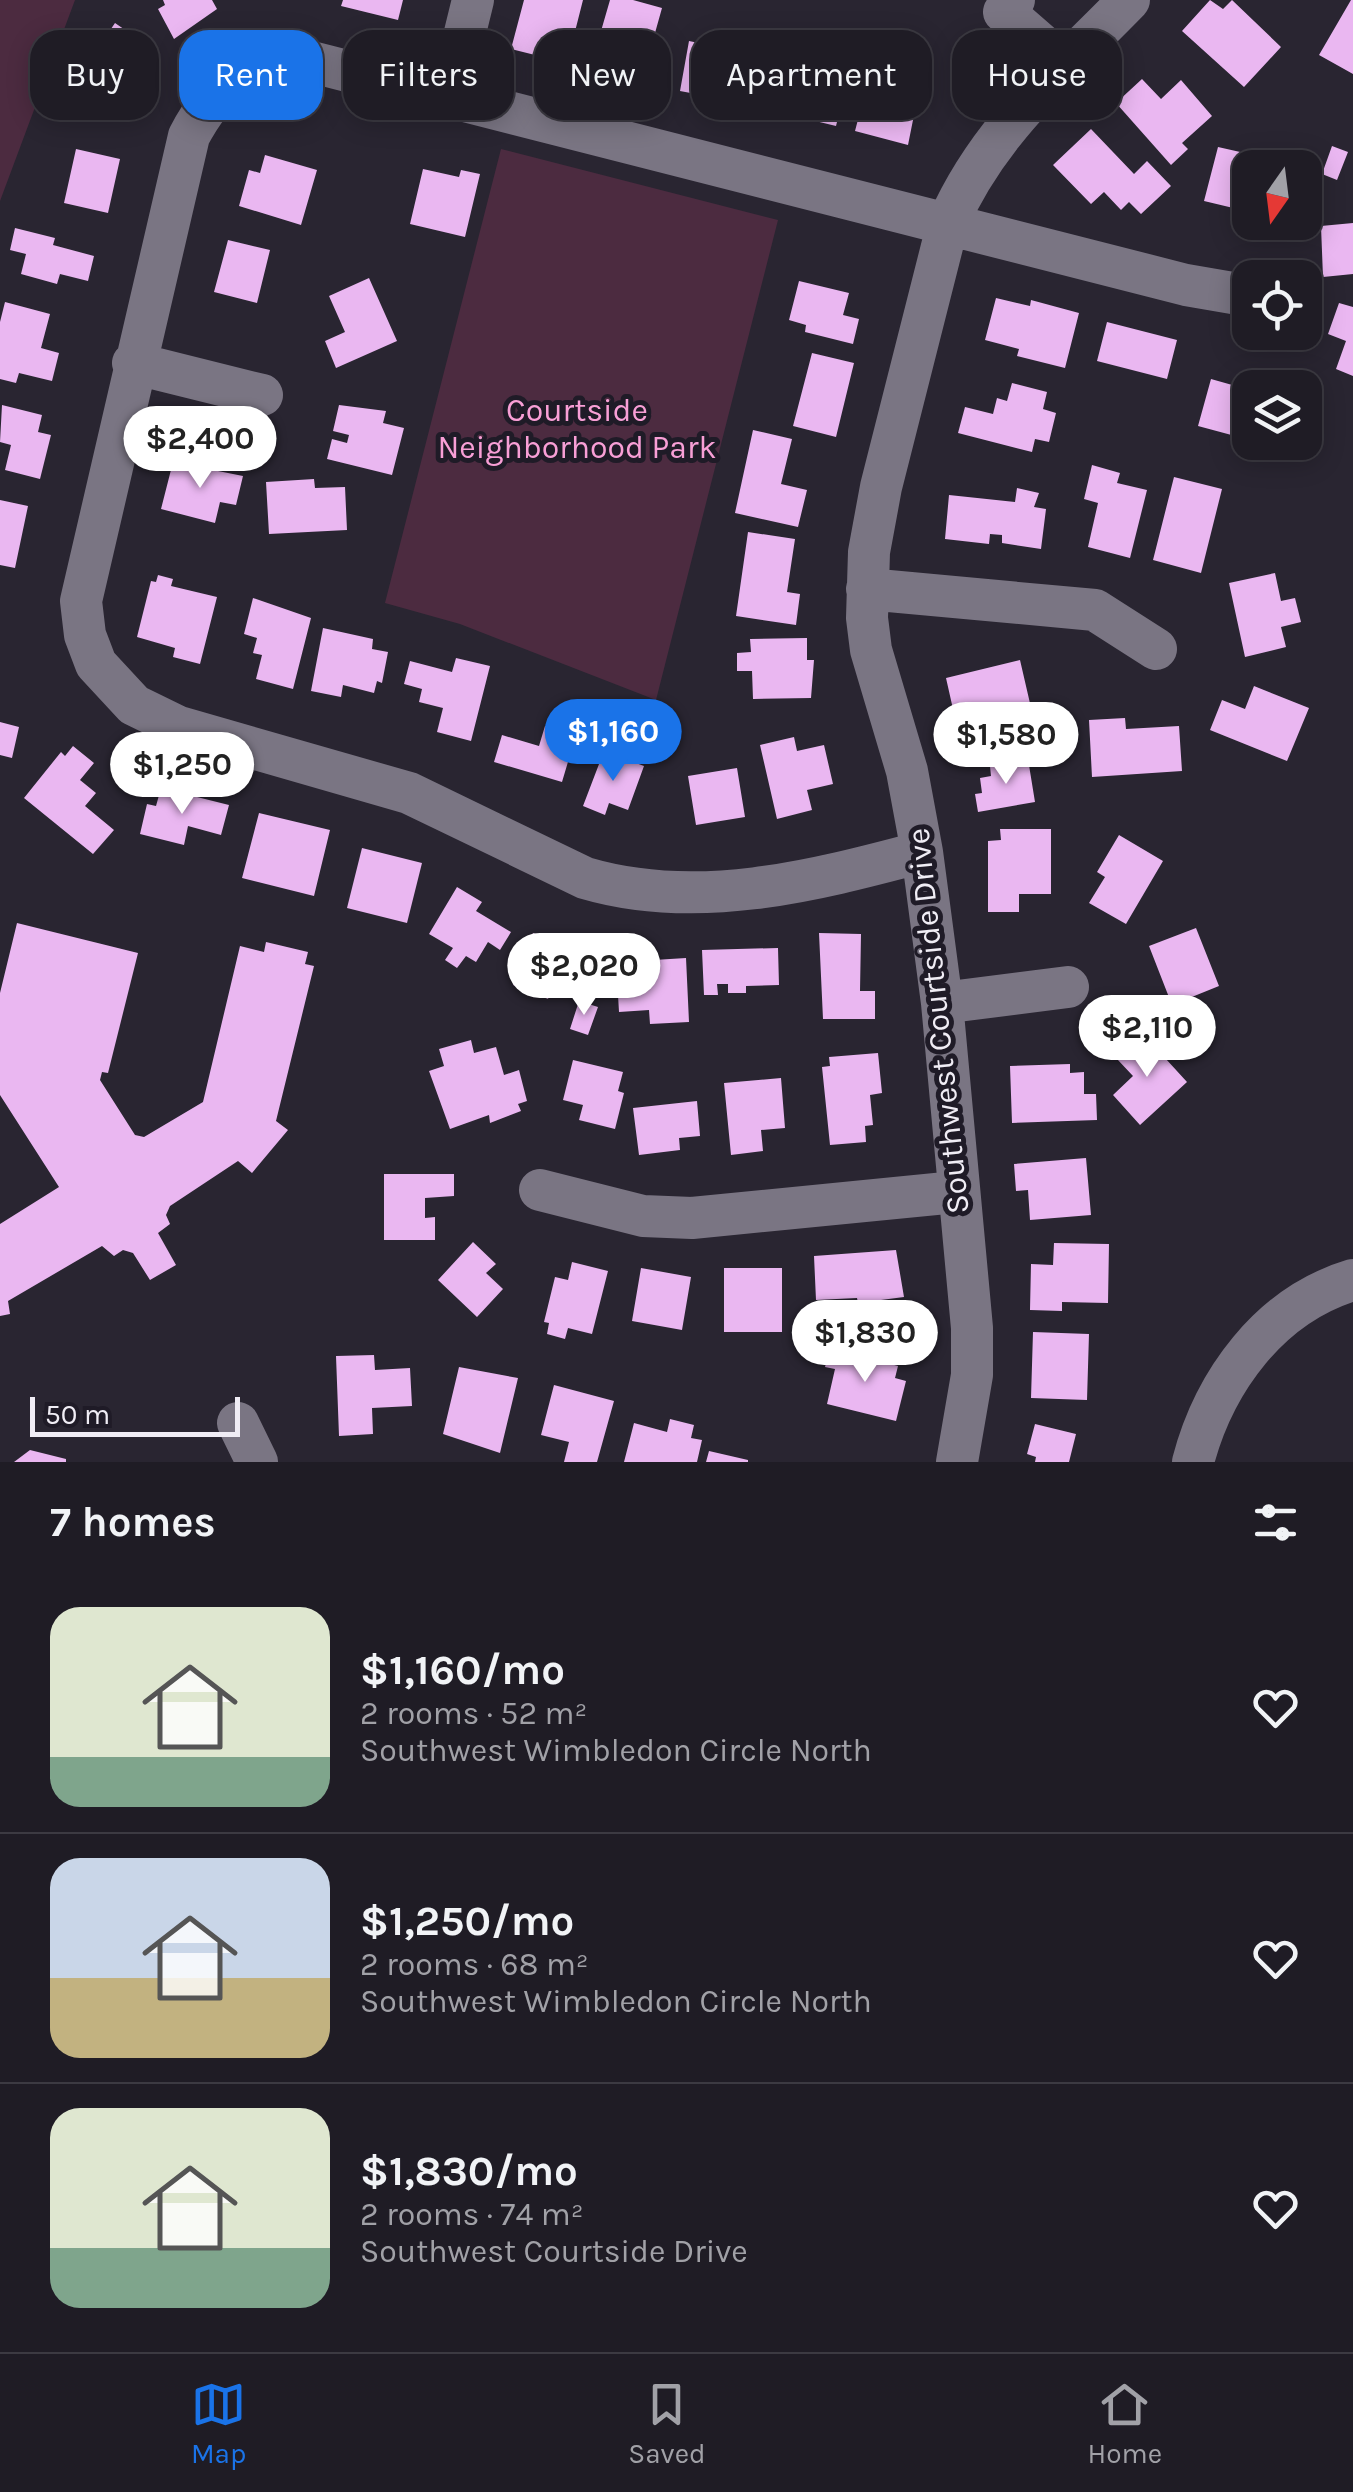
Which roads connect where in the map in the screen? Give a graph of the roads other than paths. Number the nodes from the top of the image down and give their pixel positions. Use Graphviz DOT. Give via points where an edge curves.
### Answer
graph roads {
  1 [pos="473,0"];
  2 [pos="1014,0"];
  3 [pos="1128,0"];
  4 [pos="466,30"];
  5 [pos="1025,30"];
  6 [pos="1099,30"];
  7 [pos="343,70"];
  8 [pos="514,114"];
  9 [pos="1014,120"];
  10 [pos="948,223"];
  11 [pos="1232,293"];
  12 [pos="133,364"];
  13 [pos="262,394"];
  14 [pos="867,589"];
  15 [pos="1156,649"];
  16 [pos="922,852"];
  17 [pos="1068,987"];
  18 [pos="942,1003"];
  19 [pos="540,1190"];
  20 [pos="956,1192"];
  21 [pos="1353,1280"];
  22 [pos="238,1424"];
  23 [pos="257,1462"];
  24 [pos="957,1462"];
  25 [pos="1192,1462"];
  1 -- 4 [label="street"];
  2 -- 5 [label="street" via="1004,12"];
  3 -- 6 [label="street, Southwest Courtside Drive"];
  7 -- 12 [label="street" via="279,60 228,81 206,105 189,136"];
  8 -- 10 [label="street"];
  9 -- 10 [label="street, Southwest Courtside Drive" via="982,154"];
  10 -- 11 [label="street"];
  10 -- 14 [label="street, Southwest Courtside Drive" via="881,486"];
  12 -- 13 [label="street"];
  12 -- 16 [label="street" via="82,601 96,664 134,705 180,726 408,793 608,885 657,892 756,888"];
  14 -- 15 [label="street" via="1095,610"];
  14 -- 16 [label="street, Southwest Courtside Drive" via="871,650 907,771"];
  16 -- 18 [label="street, Southwest Courtside Drive"];
  17 -- 18 [label="street"];
  18 -- 20 [label="street, Southwest Courtside Drive"];
  19 -- 20 [label="street" via="643,1216 692,1218"];
  20 -- 24 [label="street, Southwest Courtside Drive" via="972,1328 972,1375"];
  21 -- 25 [label="street" via="1303,1304 1228,1373"];
  22 -- 23 [label="street"];
}
